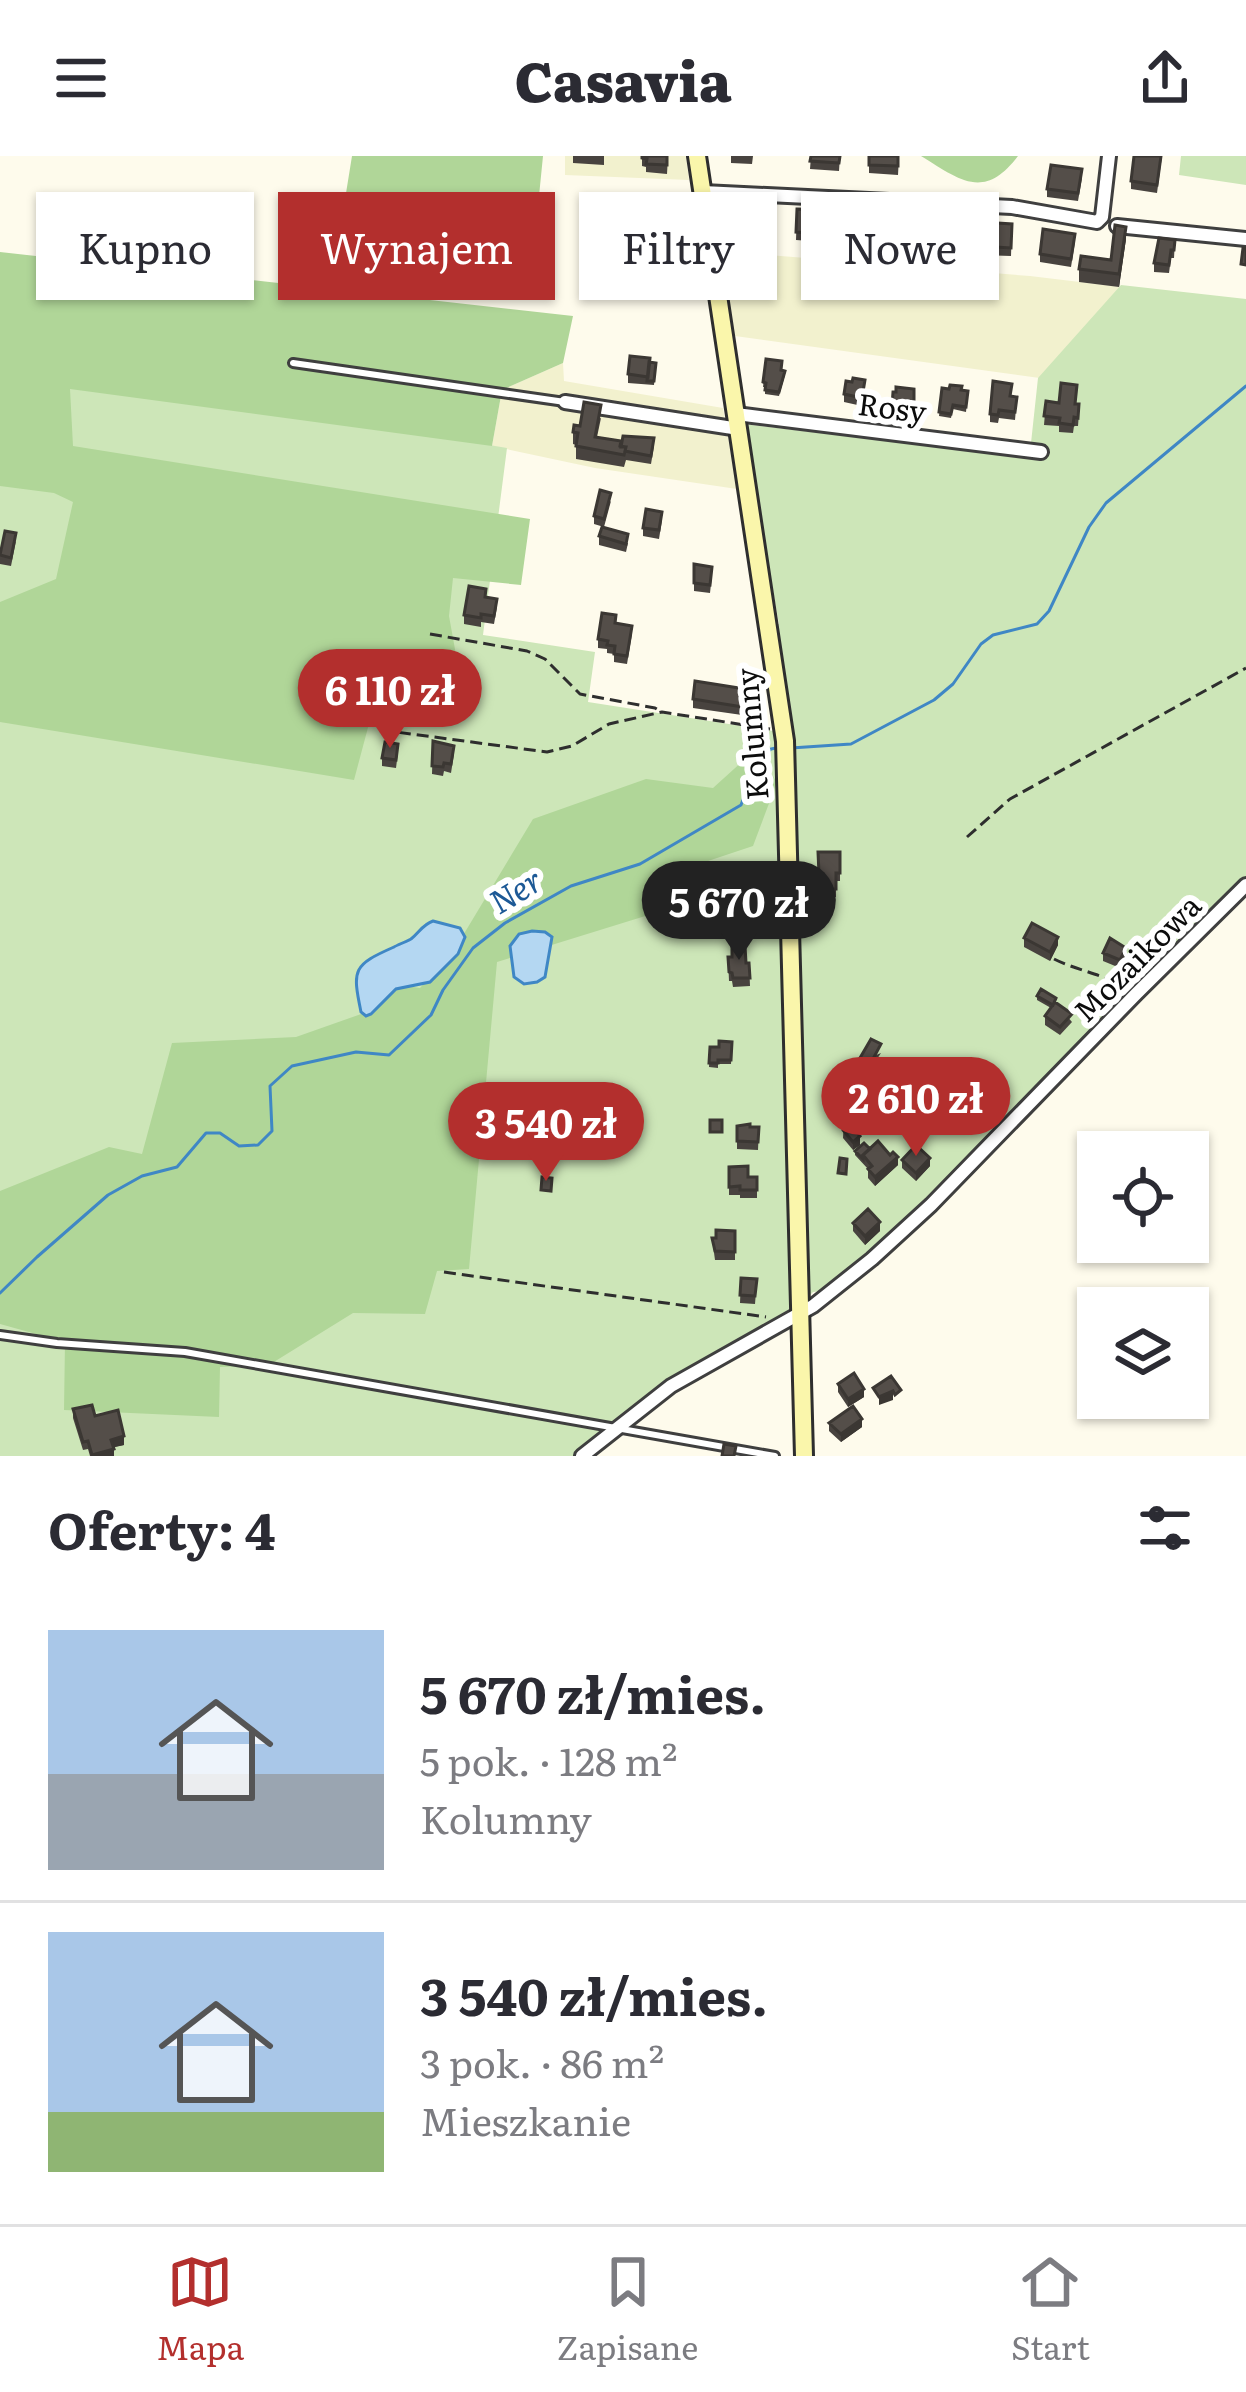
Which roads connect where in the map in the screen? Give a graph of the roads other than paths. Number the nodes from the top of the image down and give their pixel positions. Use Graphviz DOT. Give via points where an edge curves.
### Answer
graph roads {
  1 [pos="697,156"];
  2 [pos="1109,156"];
  3 [pos="703,192"];
  4 [pos="777,196"];
  5 [pos="1117,226"];
  6 [pos="1246,239"];
  7 [pos="720,300"];
  8 [pos="293,363"];
  9 [pos="565,402"];
  10 [pos="738,421"];
  11 [pos="1041,452"];
  12 [pos="1246,885"];
  13 [pos="793,1316"];
  14 [pos="0,1335"];
  15 [pos="615,1429"];
  16 [pos="582,1456"];
  17 [pos="775,1456"];
  18 [pos="804,1456"];
  1 -- 3 [label="street, Kolumny"];
  2 -- 4 [label="street" via="1097,222 1012,207"];
  5 -- 6 [label="street"];
  7 -- 10 [label="street, Kolumny"];
  8 -- 9 [label="lane"];
  9 -- 10 [label="street, Rosy" via="732,430"];
  10 -- 11 [label="street, Rosy"];
  10 -- 13 [label="street, Kolumny" via="785,743"];
  12 -- 13 [label="street, Mozaikowa" via="931,1204 841,1285"];
  13 -- 15 [label="street, Mozaikowa" via="670,1386"];
  13 -- 18 [label="street, Kolumny"];
  14 -- 15 [label="lane" via="185,1352"];
  15 -- 16 [label="street, Mozaikowa"];
  15 -- 17 [label="lane"];
}
